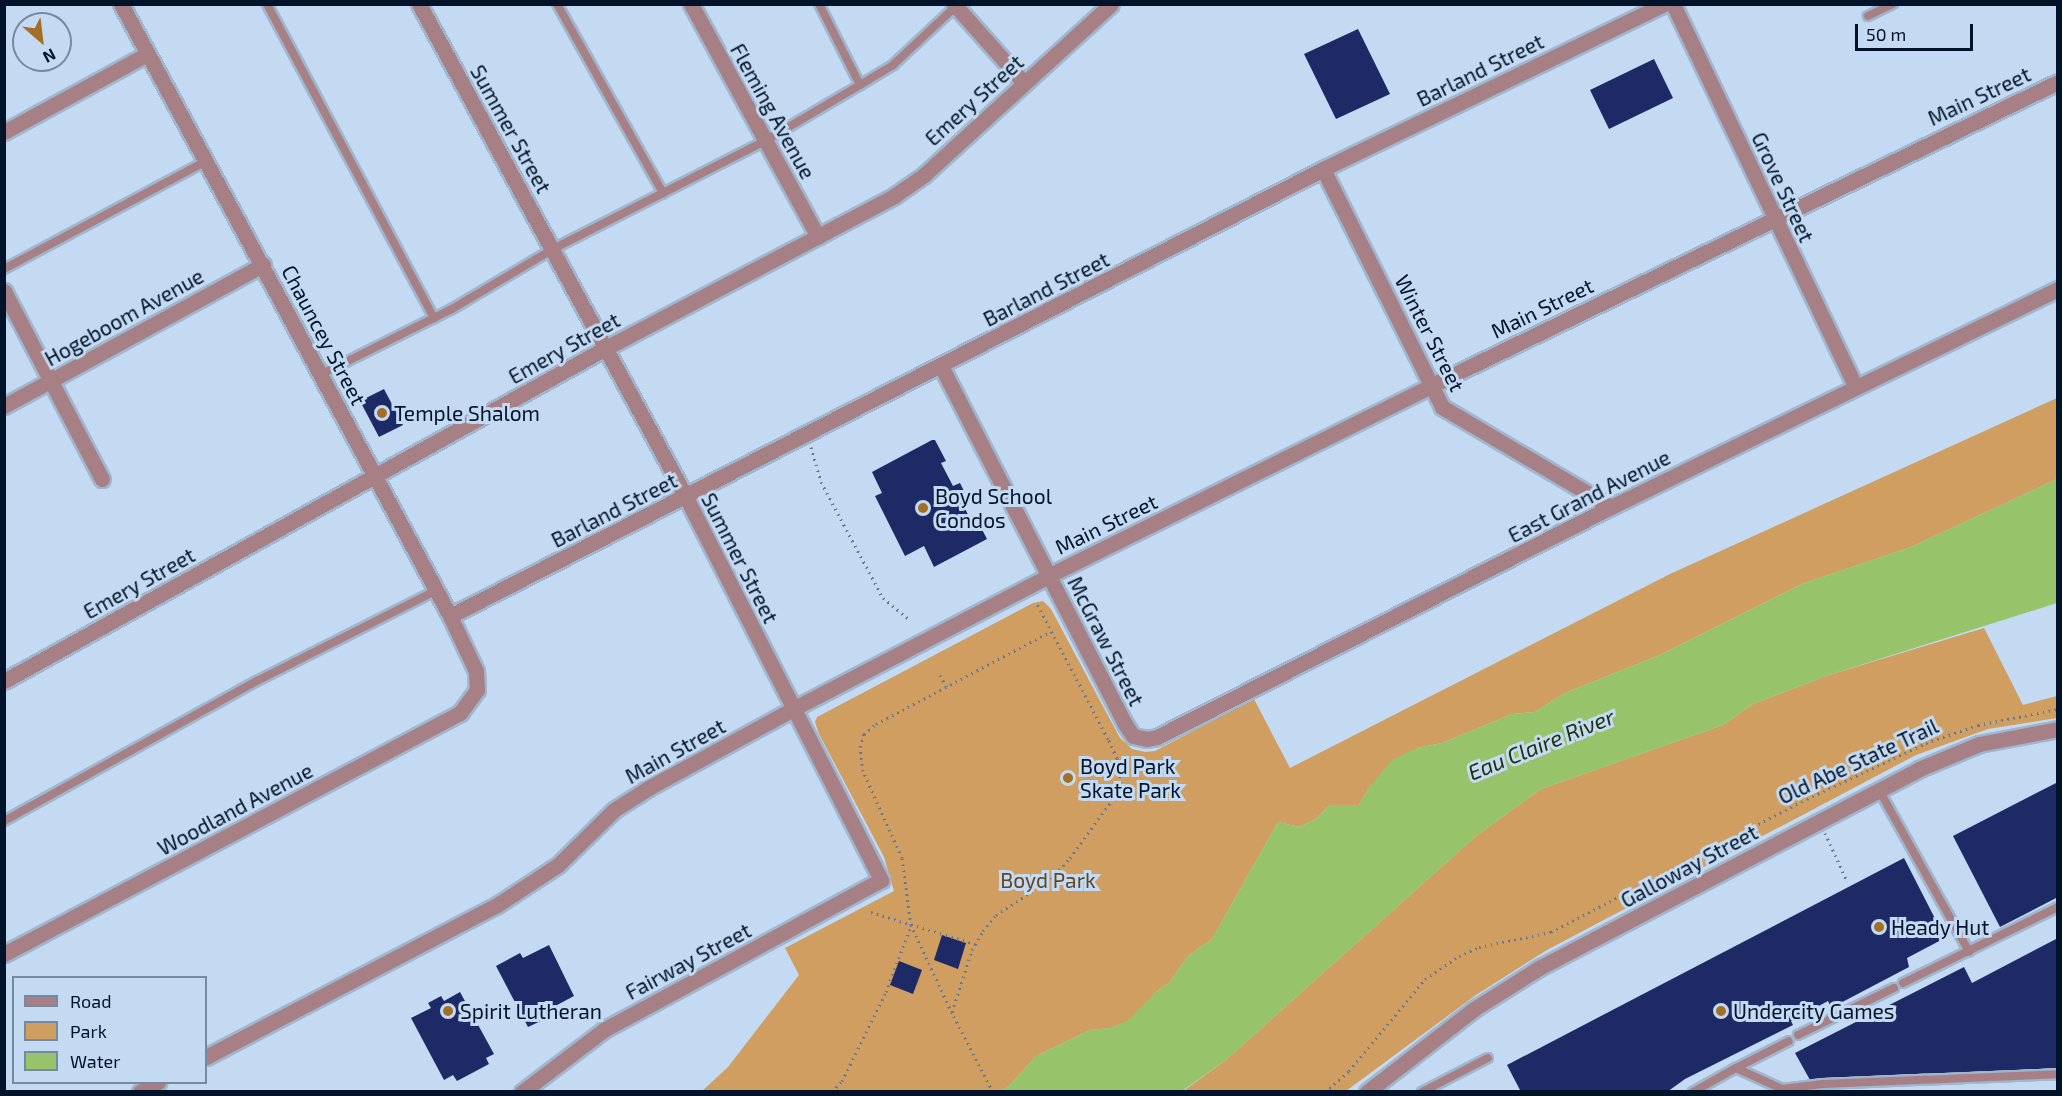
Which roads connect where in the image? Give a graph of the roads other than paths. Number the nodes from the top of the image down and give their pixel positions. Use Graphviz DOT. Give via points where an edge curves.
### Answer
graph roads {
  1 [pos="121,4"];
  2 [pos="267,4"];
  3 [pos="419,4"];
  4 [pos="557,4"];
  5 [pos="691,4"];
  6 [pos="819,4"];
  7 [pos="1111,4"];
  8 [pos="1664,4"];
  9 [pos="1673,4"];
  10 [pos="1893,4"];
  11 [pos="955,5"];
  12 [pos="1868,16"];
  13 [pos="147,54"];
  14 [pos="2058,82"];
  15 [pos="1024,83"];
  16 [pos="860,86"];
  17 [pos="4,132"];
  18 [pos="765,141"];
  19 [pos="206,161"];
  20 [pos="1323,169"];
  21 [pos="663,193"];
  22 [pos="1774,218"];
  23 [pos="818,237"];
  24 [pos="554,249"];
  25 [pos="263,265"];
  26 [pos="4,269"];
  27 [pos="2058,289"];
  28 [pos="4,291"];
  29 [pos="434,318"];
  30 [pos="604,349"];
  31 [pos="941,366"];
  32 [pos="322,374"];
  33 [pos="52,380"];
  34 [pos="1432,385"];
  35 [pos="1856,387"];
  36 [pos="4,406"];
  37 [pos="376,475"];
  38 [pos="102,479"];
  39 [pos="686,497"];
  40 [pos="1611,507"];
  41 [pos="1048,576"];
  42 [pos="436,590"];
  43 [pos="450,616"];
  44 [pos="4,681"];
  45 [pos="477,690"];
  46 [pos="794,709"];
  47 [pos="2058,729"];
  48 [pos="1140,739"];
  49 [pos="1879,790"];
  50 [pos="4,821"];
  51 [pos="881,880"];
  52 [pos="2058,907"];
  53 [pos="1969,952"];
  54 [pos="4,954"];
  55 [pos="1903,983"];
  56 [pos="1894,988"];
  57 [pos="1798,1035"];
  58 [pos="1789,1041"];
  59 [pos="207,1056"];
  60 [pos="1488,1058"];
  61 [pos="1736,1068"];
  62 [pos="2058,1074"];
  63 [pos="156,1084"];
  64 [pos="141,1092"];
  65 [pos="522,1092"];
  66 [pos="1366,1092"];
  67 [pos="1422,1092"];
  68 [pos="1693,1092"];
  1 -- 13 [label="street, Chauncey Street"];
  2 -- 29 [label="lane"];
  3 -- 24 [label="street, Summer Street"];
  4 -- 21 [label="lane"];
  5 -- 18 [label="street, Fleming Avenue"];
  6 -- 16 [label="lane"];
  7 -- 15 [label="street, Emery Street"];
  8 -- 20 [label="street, Barland Street"];
  9 -- 22 [label="street, Grove Street"];
  10 -- 12 [label="lane"];
  11 -- 15 [label="street"];
  11 -- 16 [label="lane" via="893,65"];
  13 -- 17 [label="street"];
  13 -- 19 [label="street, Chauncey Street"];
  14 -- 22 [label="street, Main Street"];
  15 -- 23 [label="street, Emery Street" via="924,175"];
  16 -- 18 [label="lane"];
  18 -- 21 [label="lane"];
  18 -- 23 [label="street, Fleming Avenue"];
  19 -- 25 [label="street, Chauncey Street"];
  19 -- 26 [label="lane"];
  20 -- 31 [label="street, Barland Street"];
  20 -- 34 [label="street, Winter Street"];
  21 -- 24 [label="lane"];
  22 -- 34 [label="street, Main Street"];
  22 -- 35 [label="street, Grove Street"];
  23 -- 30 [label="street, Emery Street"];
  24 -- 29 [label="lane"];
  24 -- 30 [label="street, Summer Street"];
  25 -- 32 [label="street, Chauncey Street"];
  25 -- 33 [label="street, Hogeboom Avenue"];
  27 -- 35 [label="street, East Grand Avenue"];
  28 -- 33 [label="street"];
  29 -- 32 [label="lane"];
  30 -- 37 [label="street, Emery Street"];
  30 -- 39 [label="street, Summer Street"];
  31 -- 39 [label="street, Barland Street"];
  31 -- 41 [label="street, McGraw Street"];
  32 -- 37 [label="street, Chauncey Street"];
  33 -- 36 [label="street, Hogeboom Avenue"];
  33 -- 38 [label="street"];
  34 -- 40 [label="street, Winter Street" via="1442,407"];
  34 -- 41 [label="street, Main Street"];
  35 -- 40 [label="street, East Grand Avenue"];
  37 -- 42 [label="street, Chauncey Street"];
  37 -- 44 [label="street, Emery Street"];
  39 -- 43 [label="street, Barland Street"];
  39 -- 46 [label="street, Summer Street"];
  40 -- 48 [label="street, East Grand Avenue" via="1157,737"];
  41 -- 46 [label="street, Main Street"];
  41 -- 48 [label="street, McGraw Street" via="1125,723 1133,736"];
  42 -- 43 [label="street, Chauncey Street"];
  42 -- 50 [label="lane" via="257,681"];
  43 -- 45 [label="street, Chauncey Street" via="476,671"];
  45 -- 54 [label="street, Woodland Avenue" via="460,714"];
  46 -- 51 [label="street, Summer Street"];
  46 -- 59 [label="street, Main Street" via="614,810 558,865 497,905"];
  47 -- 49 [label="street, Galloway Street" via="1978,744"];
  49 -- 53 [label="lane"];
  49 -- 66 [label="street, Galloway Street" via="1539,968 1474,1009"];
  51 -- 65 [label="street, Fairway Street" via="605,1029"];
  52 -- 53 [label="lane"];
  53 -- 55 [label="lane"];
  56 -- 57 [label="lane"];
  58 -- 61 [label="lane"];
  60 -- 67 [label="lane"];
  61 -- 62 [label="lane" via="1782,1089"];
  61 -- 68 [label="lane"];
  63 -- 64 [label="street"];
}
